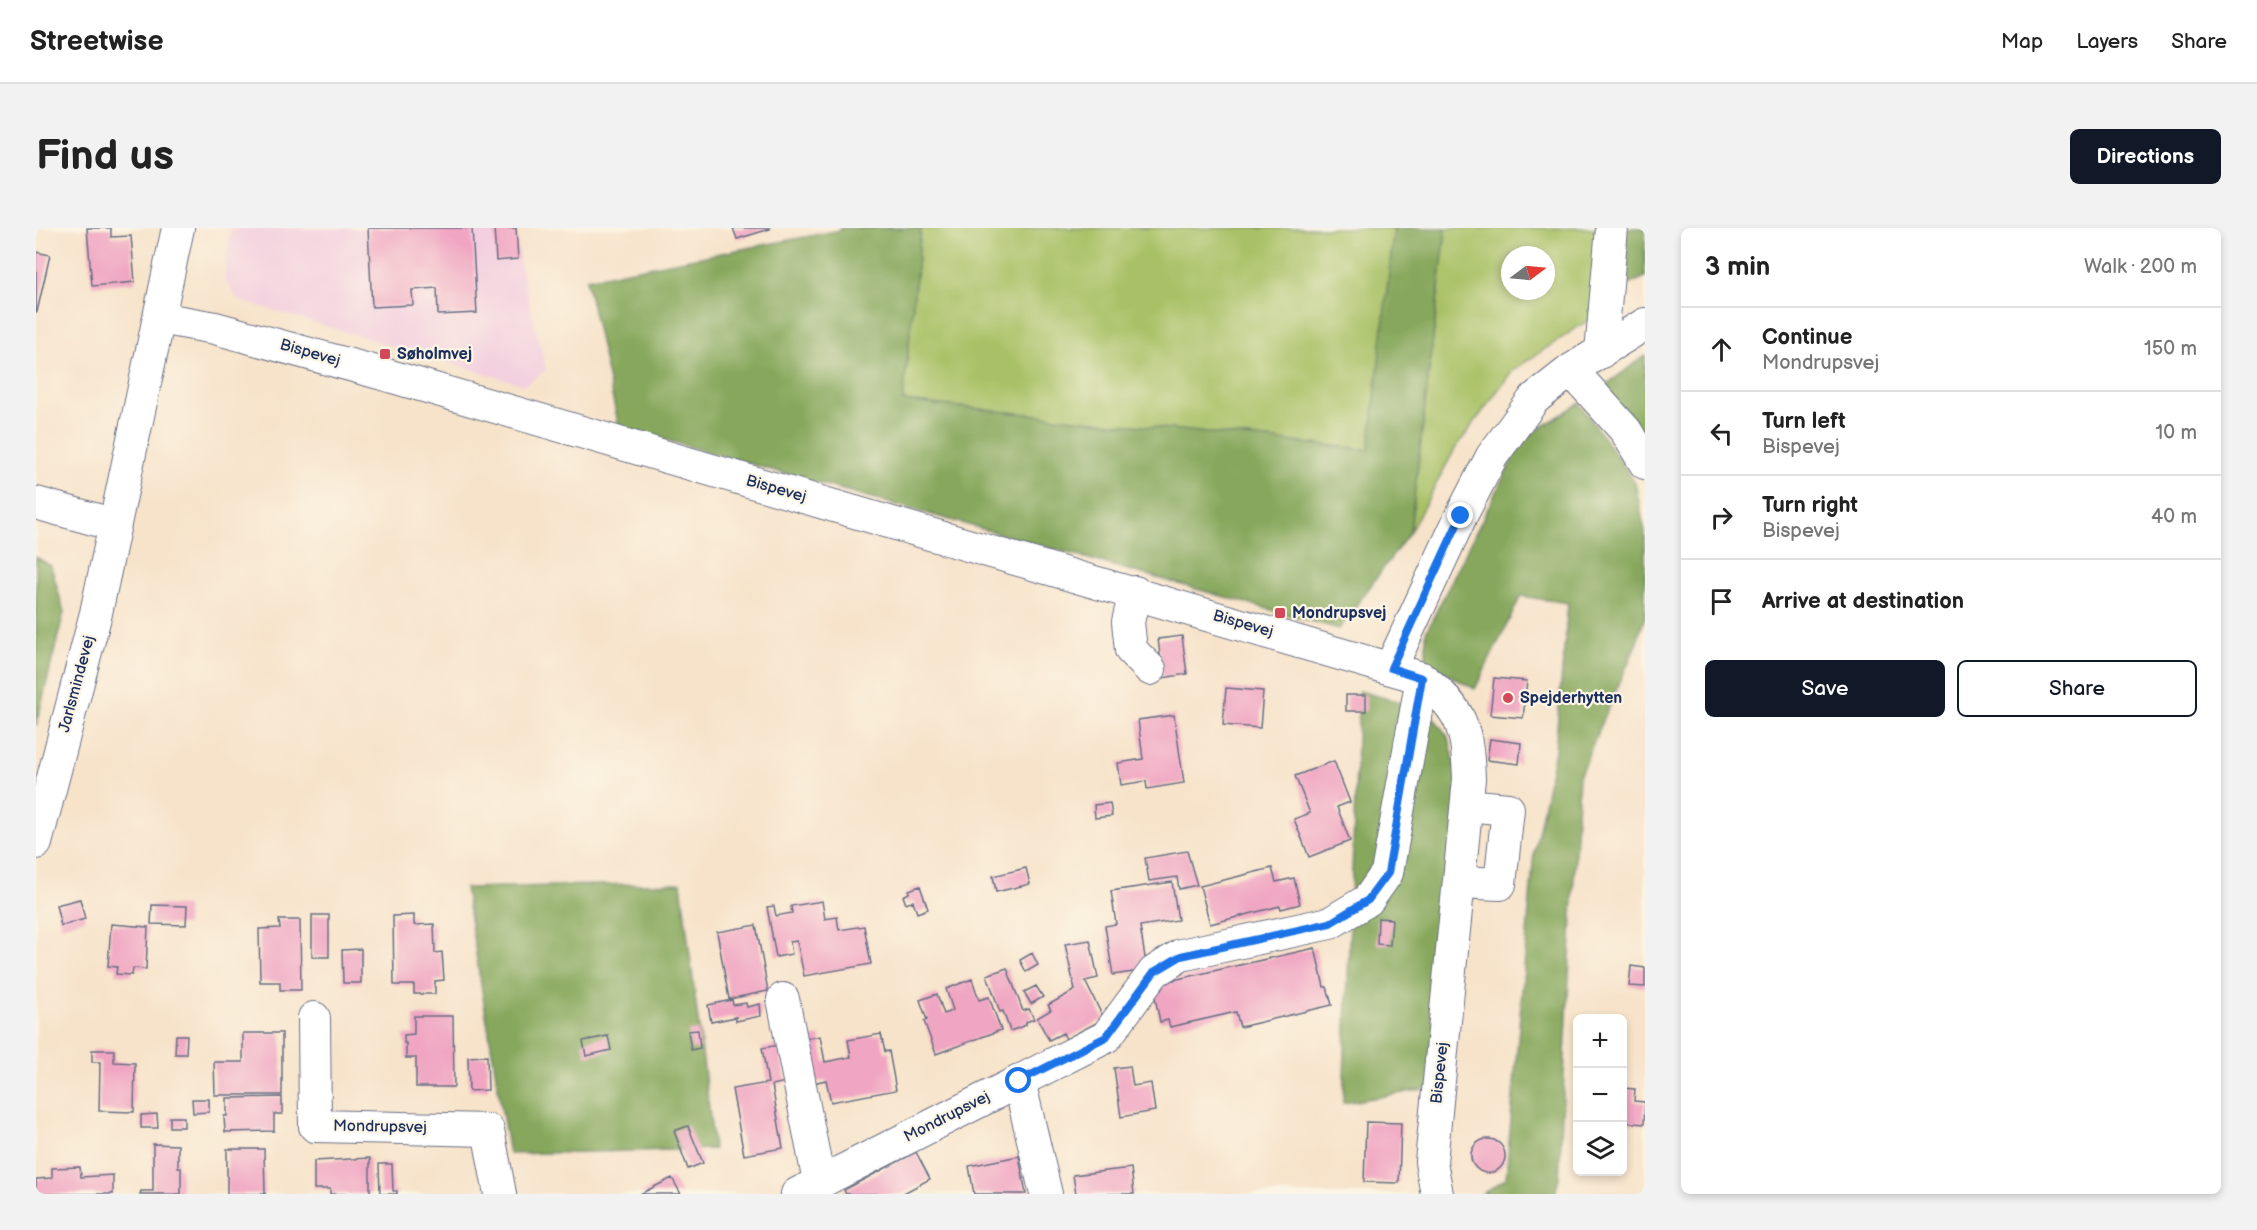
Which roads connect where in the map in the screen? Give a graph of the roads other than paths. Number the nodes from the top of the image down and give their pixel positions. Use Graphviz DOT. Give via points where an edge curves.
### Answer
graph roads {
  1 [pos="178,228"];
  2 [pos="1612,228"];
  3 [pos="159,318"];
  4 [pos="1645,324"];
  5 [pos="1601,352"];
  6 [pos="1571,370"];
  7 [pos="1645,463"];
  8 [pos="36,502"];
  9 [pos="115,525"];
  10 [pos="1135,592"];
  11 [pos="1391,668"];
  12 [pos="1150,669"];
  13 [pos="1422,678"];
  14 [pos="1467,805"];
  15 [pos="36,843"];
  16 [pos="1459,882"];
  17 [pos="783,999"];
  18 [pos="314,1018"];
  19 [pos="1019,1081"];
  20 [pos="808,1188"];
  21 [pos="500,1194"];
  22 [pos="1046,1194"];
  23 [pos="1437,1194"];
  1 -- 3 [label="street"];
  2 -- 5 [label="street"];
  3 -- 9 [label="street"];
  3 -- 10 [label="street, Bispevej" via="215,328 355,366"];
  4 -- 5 [label="street"];
  5 -- 6 [label="street"];
  6 -- 7 [label="street" via="1626,431"];
  6 -- 11 [label="street" via="1533,399 1492,456"];
  8 -- 9 [label="street"];
  9 -- 15 [label="street, Jarlsmindevej"];
  10 -- 11 [label="street, Bispevej"];
  10 -- 12 [label="street" via="1128,622 1131,650"];
  11 -- 13 [label="street, Bispevej"];
  13 -- 14 [label="street, Bispevej" via="1444,695 1467,741"];
  13 -- 19 [label="street, Mondrupsvej" via="1388,873 1368,900 1330,923 1181,956 1154,972 1106,1037"];
  14 -- 16 [label="street, Bispevej"];
  14 -- 16 [label="street" via="1508,809 1500,884"];
  16 -- 23 [label="street, Bispevej" via="1431,1162"];
  17 -- 20 [label="street, Mondrupsvej"];
  18 -- 21 [label="street, Mondrupsvej" via="315,1126 488,1130"];
  19 -- 20 [label="street, Mondrupsvej"];
  19 -- 22 [label="street"];
}
